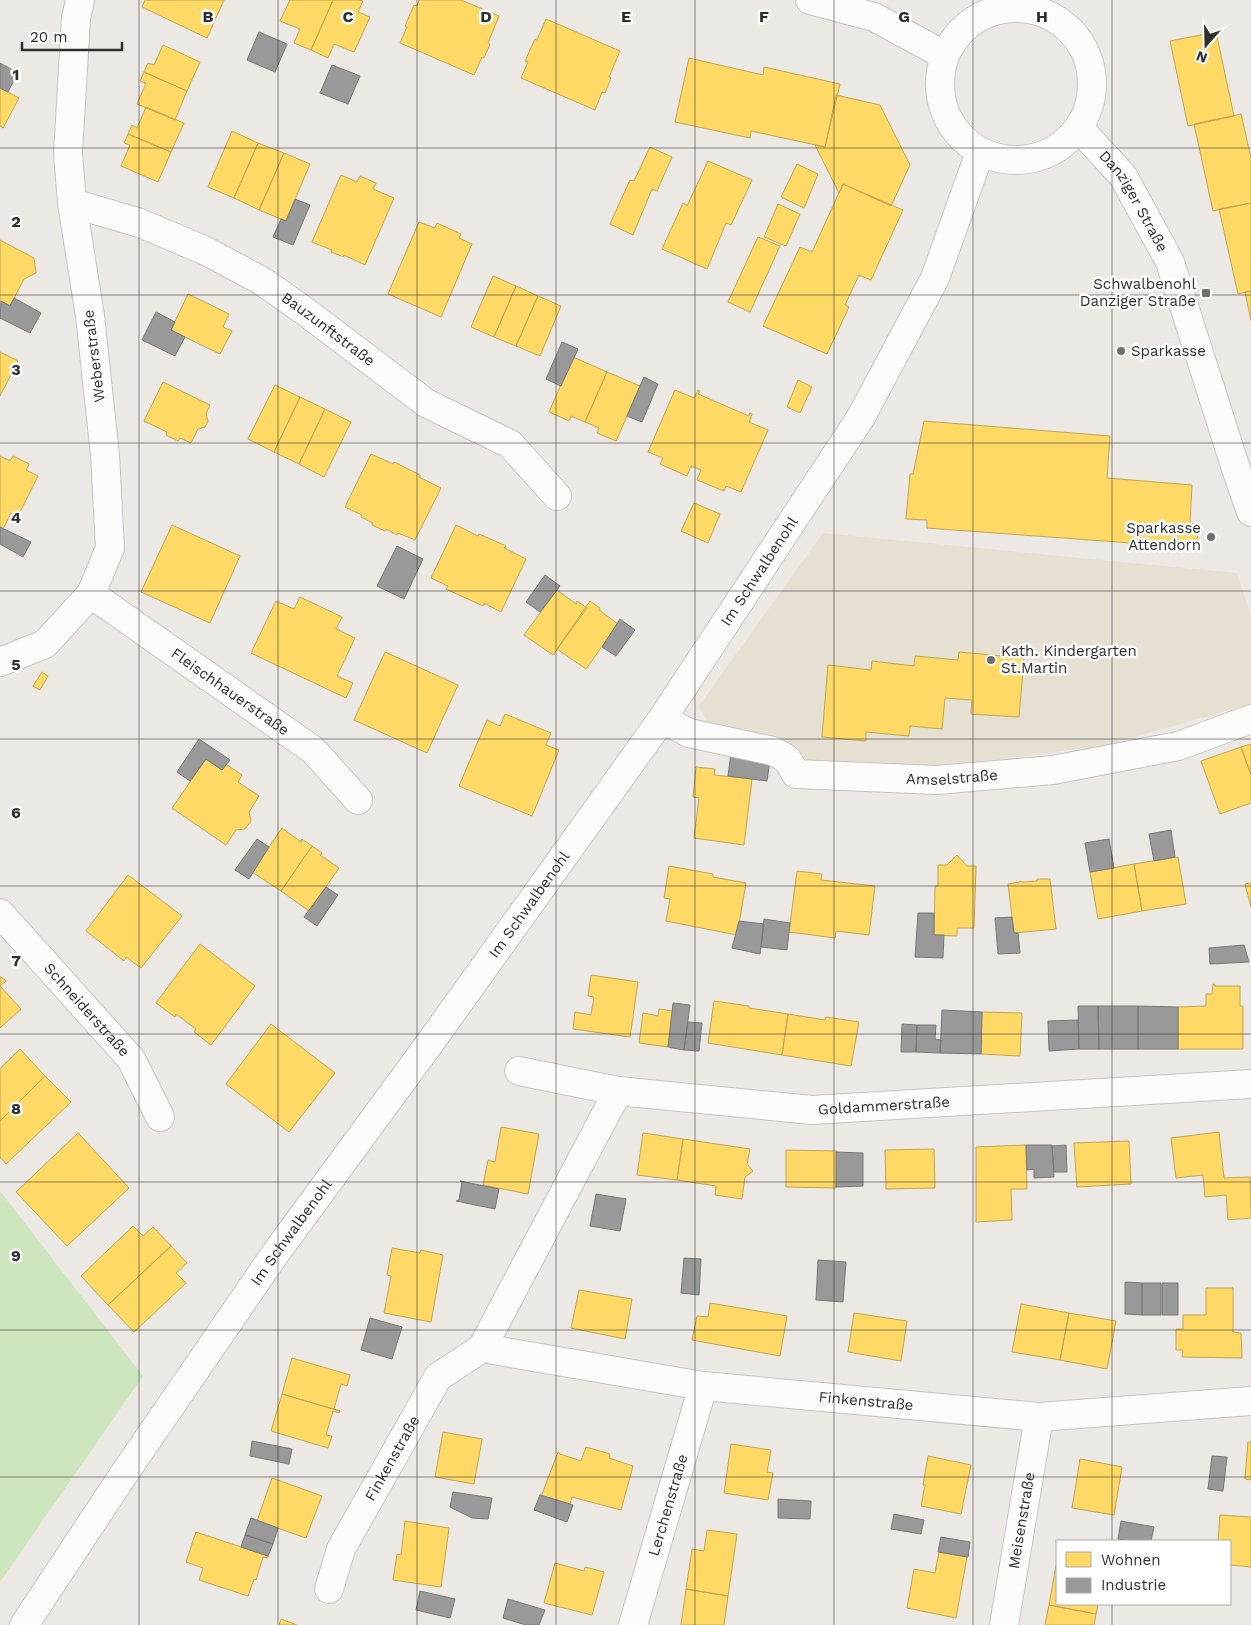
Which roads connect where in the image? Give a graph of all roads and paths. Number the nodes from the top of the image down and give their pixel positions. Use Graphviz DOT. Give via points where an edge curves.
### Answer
graph roads {
  1 [pos="80,0"];
  2 [pos="810,0"];
  3 [pos="1043,6"];
  4 [pos="944,55"];
  5 [pos="1079,128"];
  6 [pos="980,152"];
  7 [pos="72,203"];
  8 [pos="557,496"];
  9 [pos="1251,512"];
  10 [pos="91,594"];
  11 [pos="0,662"];
  12 [pos="662,719"];
  13 [pos="1251,719"];
  14 [pos="358,800"];
  15 [pos="0,913"];
  16 [pos="519,1071"];
  17 [pos="1251,1084"];
  18 [pos="618,1091"];
  19 [pos="160,1117"];
  20 [pos="482,1348"];
  21 [pos="703,1386"];
  22 [pos="1251,1401"];
  23 [pos="1039,1417"];
  24 [pos="329,1589"];
  25 [pos="24,1625"];
  26 [pos="633,1625"];
  27 [pos="1004,1625"];
  1 -- 7 [label="street, Weberstraße" via="76,18 68,153"];
  2 -- 4 [label="street" via="874,17"];
  3 -- 4 [label="street" via="1003,8 979,16 955,36"];
  3 -- 5 [label="street" via="1066,25 1085,50 1093,81 1091,104"];
  4 -- 6 [label="street" via="939,91 946,117 959,136"];
  5 -- 6 [label="street" via="1051,152 1018,161"];
  5 -- 9 [label="street, Danziger Straße" via="1123,176 1170,262"];
  6 -- 12 [label="street, Im Schwalbenohl" via="935,278 861,417"];
  7 -- 8 [label="street, Bauzunftstraße" via="140,223 206,251 262,281 426,402 510,444"];
  7 -- 10 [label="street, Weberstraße" via="90,316 105,455 110,548"];
  10 -- 11 [label="street, Weberstraße" via="45,644"];
  10 -- 14 [label="street, Fleischhauerstraße" via="313,750"];
  12 -- 13 [label="street, Amselstraße" via="689,733 773,751 786,759 796,774 937,780 1053,770 1178,746"];
  12 -- 25 [label="street, Im Schwalbenohl" via="275,1254"];
  15 -- 19 [label="street, Schneiderstraße" via="131,1059"];
  16 -- 18 [label="street, Goldammerstraße"];
  17 -- 18 [label="street, Goldammerstraße" via="812,1110"];
  18 -- 20 [label="street, Finkenstraße"];
  20 -- 21 [label="street, Finkenstraße"];
  20 -- 24 [label="street, Finkenstraße" via="438,1377 341,1549"];
  21 -- 23 [label="street, Finkenstraße"];
  21 -- 26 [label="street, Lerchenstraße"];
  22 -- 23 [label="street, Finkenstraße"];
  23 -- 27 [label="street, Meisenstraße"];
}
